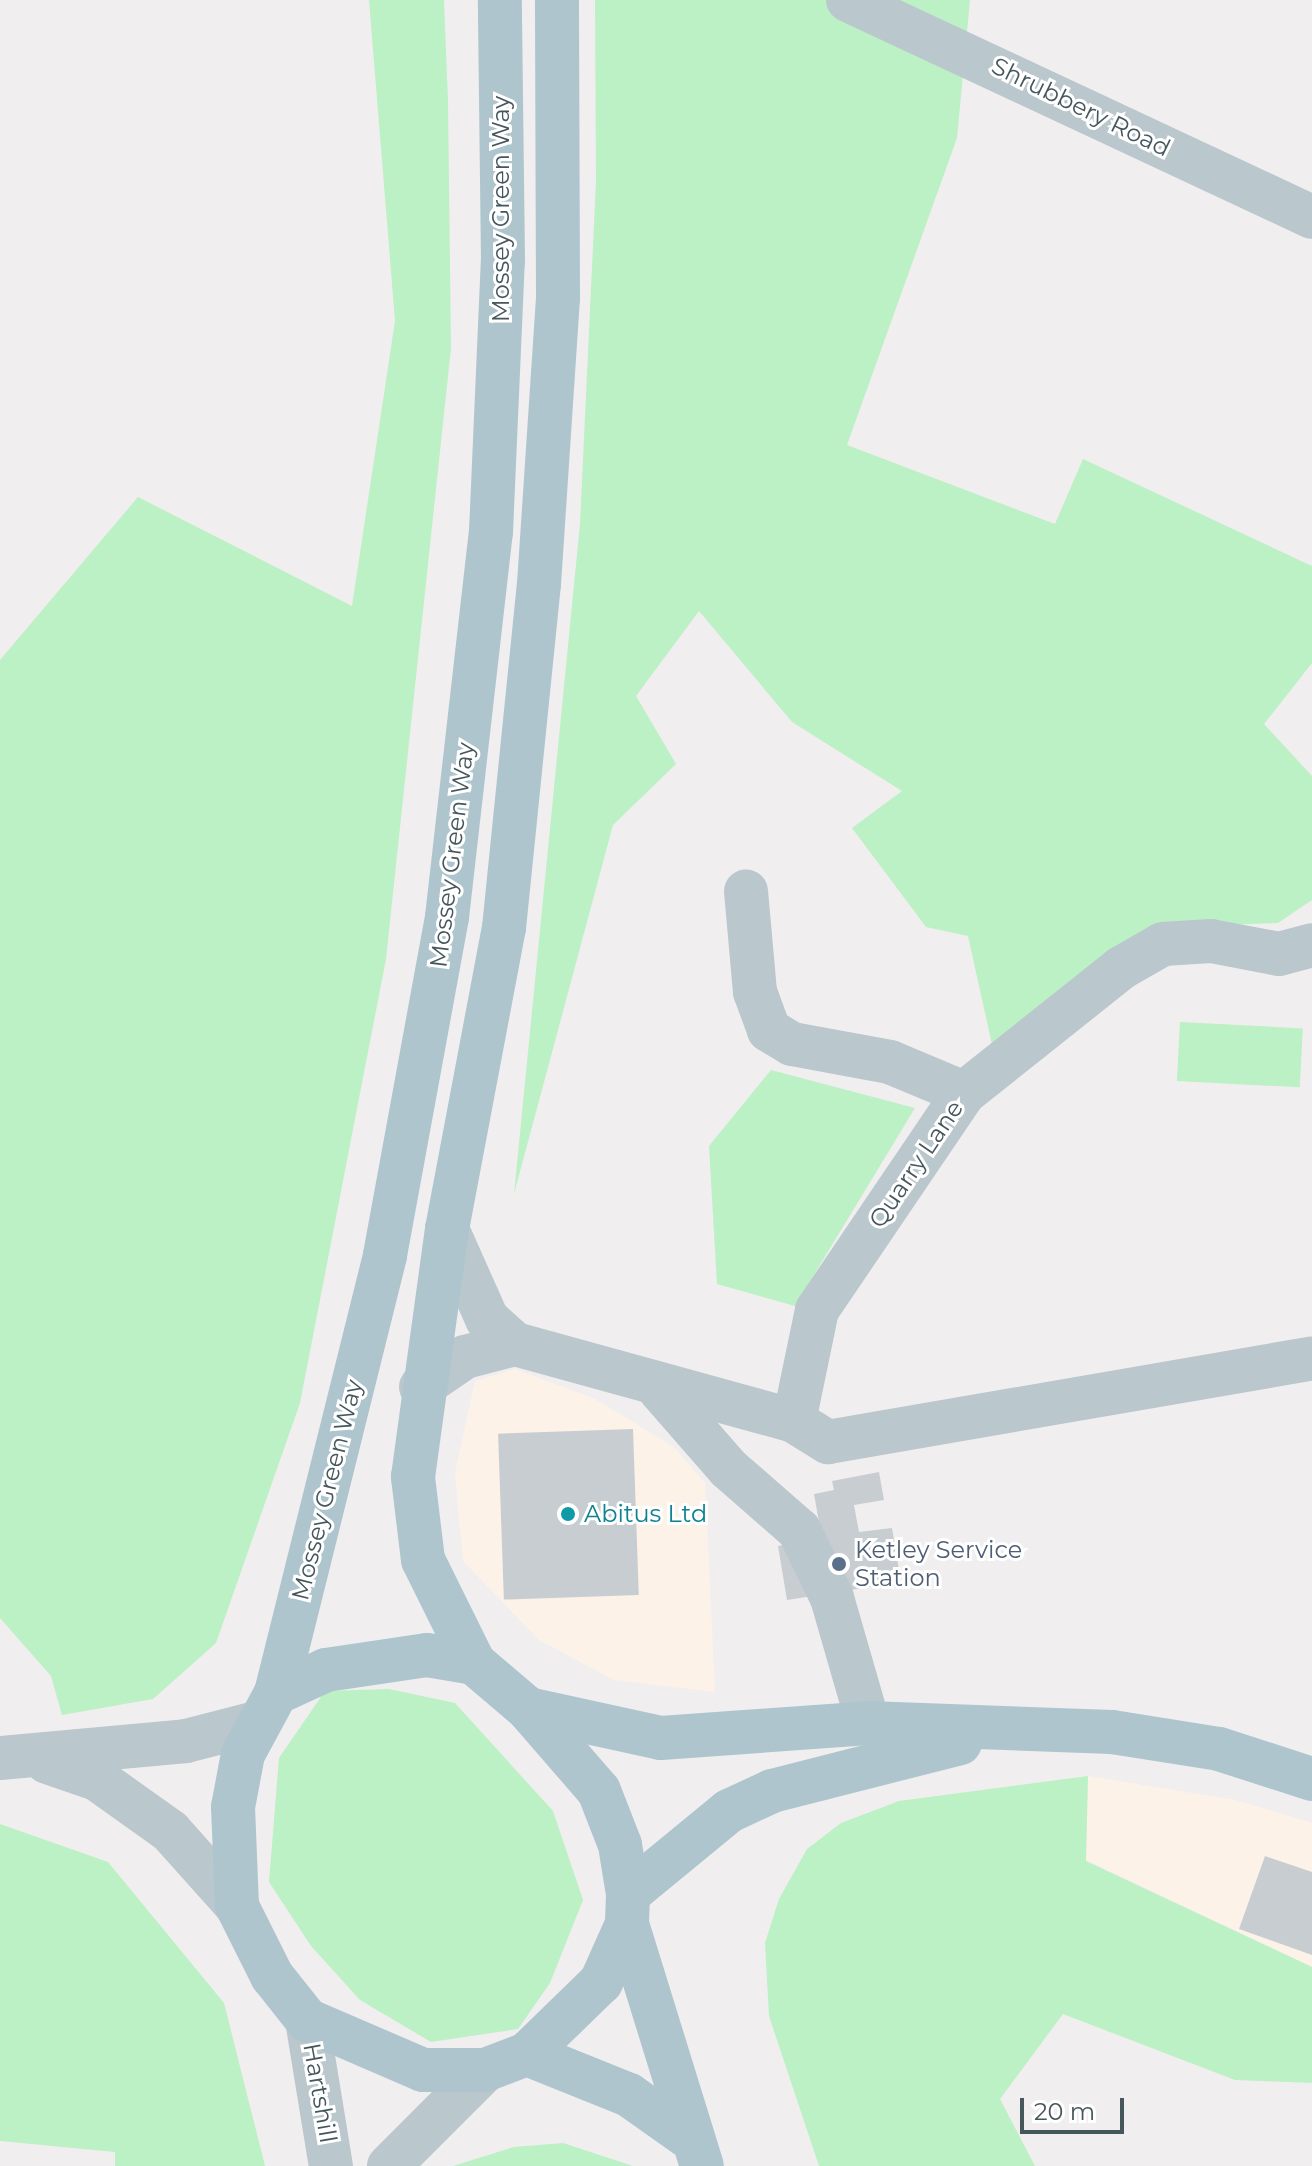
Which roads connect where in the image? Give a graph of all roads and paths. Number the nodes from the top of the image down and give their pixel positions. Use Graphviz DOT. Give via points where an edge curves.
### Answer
graph roads {
  1 [pos="500,0"];
  2 [pos="557,0"];
  3 [pos="848,0"];
  4 [pos="1312,217"];
  5 [pos="746,891"];
  6 [pos="1312,945"];
  7 [pos="964,1093"];
  8 [pos="447,1229"];
  9 [pos="515,1344"];
  10 [pos="1312,1358"];
  11 [pos="421,1387"];
  12 [pos="660,1390"];
  13 [pos="794,1421"];
  14 [pos="474,1663"];
  15 [pos="268,1708"];
  16 [pos="528,1709"];
  17 [pos="868,1723"];
  18 [pos="1005,1732"];
  19 [pos="16,1758"];
  20 [pos="1312,1779"];
  21 [pos="237,1906"];
  22 [pos="628,1909"];
  23 [pos="307,2020"];
  24 [pos="527,2054"];
  25 [pos="485,2070"];
  26 [pos="694,2151"];
  27 [pos="331,2166"];
  28 [pos="389,2166"];
  1 -- 15 [label="main road, Mossey Green Way" via="503,261 491,532 447,917 385,1255"];
  2 -- 8 [label="main road" via="558,298 539,584 504,928"];
  3 -- 4 [label="street, Shrubbery Road"];
  5 -- 7 [label="street, Quarry Lane" via="755,992 769,1030 792,1044 903,1067"];
  6 -- 7 [label="street" via="1279,954 1211,941 1163,944 1121,968"];
  7 -- 13 [label="street, Quarry Lane" via="817,1310"];
  8 -- 9 [label="street" via="487,1319"];
  8 -- 11 [label="main road"];
  9 -- 11 [label="street" via="465,1357"];
  9 -- 12 [label="street"];
  10 -- 13 [label="street" via="828,1442"];
  11 -- 14 [label="main road" via="415,1444 419,1544"];
  12 -- 13 [label="street"];
  12 -- 17 [label="street" via="729,1469 799,1530 832,1598"];
  14 -- 15 [label="main road" via="427,1655 326,1670"];
  14 -- 16 [label="main road"];
  15 -- 19 [label="street" via="186,1741"];
  15 -- 21 [label="main road, Mossey Green Way" via="243,1754 233,1807"];
  16 -- 17 [label="main road" via="661,1738"];
  16 -- 22 [label="main road" via="599,1791 620,1845"];
  17 -- 18 [label="main road"];
  18 -- 20 [label="main road" via="1112,1732 1219,1749"];
  18 -- 22 [label="main road" via="772,1791 729,1811"];
  19 -- 21 [label="street" via="97,1779 170,1831"];
  21 -- 23 [label="main road" via="272,1976"];
  22 -- 24 [label="main road" via="601,1982"];
  22 -- 26 [label="main road"];
  23 -- 25 [label="main road" via="423,2070"];
  23 -- 27 [label="street, Hartshill"];
  24 -- 25 [label="main road"];
  24 -- 26 [label="main road" via="629,2095"];
  25 -- 28 [label="street"];
}
